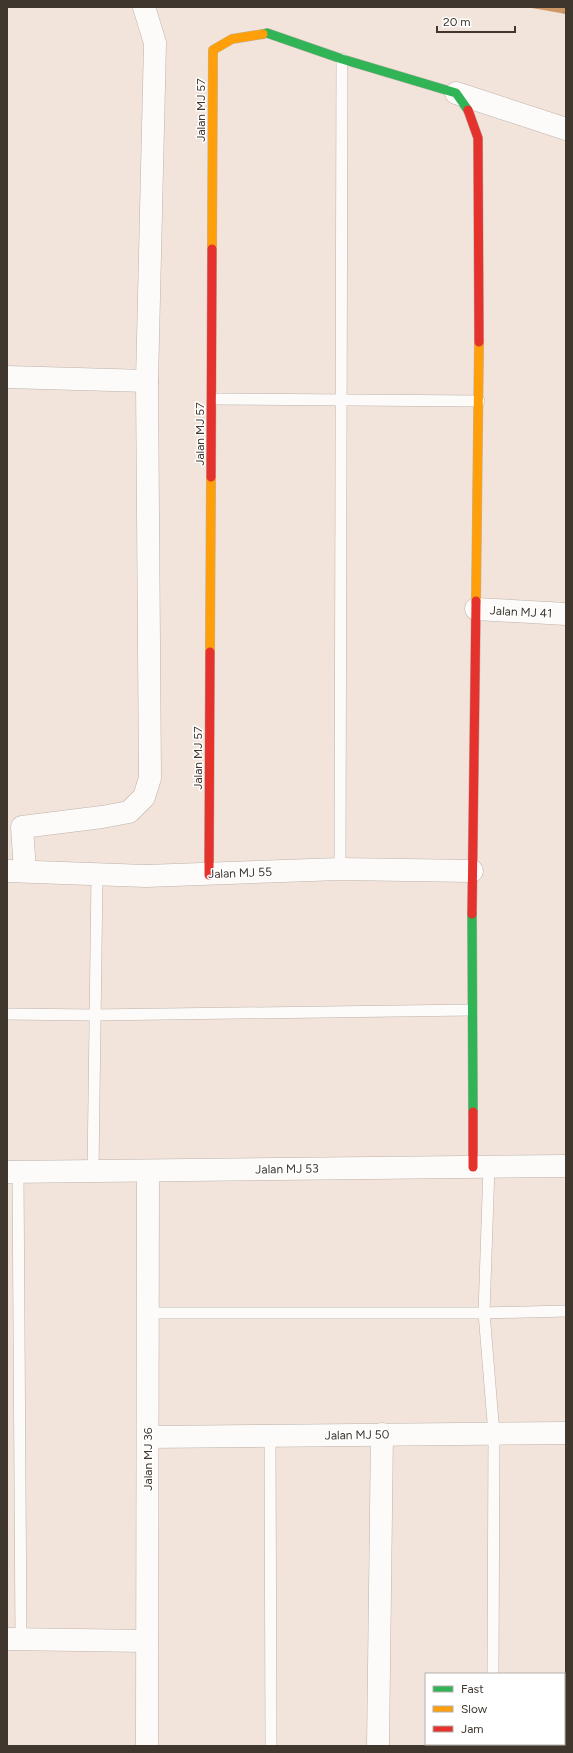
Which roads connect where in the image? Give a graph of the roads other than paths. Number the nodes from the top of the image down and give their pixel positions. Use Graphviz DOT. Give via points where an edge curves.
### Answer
graph roads {
  1 [pos="144,7"];
  2 [pos="342,59"];
  3 [pos="456,93"];
  4 [pos="566,129"];
  5 [pos="7,377"];
  6 [pos="147,381"];
  7 [pos="212,399"];
  8 [pos="340,399"];
  9 [pos="479,401"];
  10 [pos="476,609"];
  11 [pos="566,614"];
  12 [pos="15,826"];
  13 [pos="340,869"];
  14 [pos="16,871"];
  15 [pos="472,871"];
  16 [pos="209,875"];
  17 [pos="97,876"];
  18 [pos="472,1010"];
  19 [pos="7,1014"];
  20 [pos="94,1015"];
  21 [pos="566,1166"];
  22 [pos="481,1167"];
  23 [pos="148,1171"];
  24 [pos="12,1172"];
  25 [pos="93,1172"];
  26 [pos="566,1311"];
  27 [pos="148,1313"];
  28 [pos="484,1313"];
  29 [pos="566,1433"];
  30 [pos="382,1434"];
  31 [pos="494,1434"];
  32 [pos="270,1436"];
  33 [pos="148,1437"];
  34 [pos="14,1640"];
  35 [pos="147,1641"];
  36 [pos="493,1673"];
  37 [pos="147,1746"];
  38 [pos="270,1746"];
  39 [pos="378,1746"];
  1 -- 6 [label="street" via="155,43"];
  2 -- 3 [label="street"];
  2 -- 7 [label="street, Jalan MJ 57" via="267,33 232,39 213,50"];
  2 -- 8 [label="lane"];
  3 -- 4 [label="street"];
  3 -- 9 [label="street" via="471,114 478,138"];
  5 -- 6 [label="street"];
  6 -- 12 [label="street" via="150,778 144,797 129,812"];
  7 -- 8 [label="lane"];
  7 -- 16 [label="street, Jalan MJ 57"];
  8 -- 9 [label="lane"];
  8 -- 13 [label="lane"];
  9 -- 10 [label="street"];
  10 -- 11 [label="street, Jalan MJ 41"];
  10 -- 15 [label="street"];
  12 -- 14 [label="street"];
  13 -- 15 [label="street, Jalan MJ 55"];
  13 -- 16 [label="street, Jalan MJ 55"];
  14 -- 17 [label="street, Jalan MJ 55"];
  15 -- 18 [label="street"];
  16 -- 17 [label="street, Jalan MJ 55"];
  17 -- 20 [label="lane"];
  18 -- 20 [label="lane"];
  18 -- 22 [label="street"];
  19 -- 20 [label="lane"];
  20 -- 25 [label="lane"];
  21 -- 22 [label="street, Jalan MJ 53"];
  22 -- 23 [label="street, Jalan MJ 53"];
  22 -- 28 [label="lane"];
  23 -- 25 [label="street, Jalan MJ 53"];
  23 -- 27 [label="street, Jalan MJ 36"];
  24 -- 25 [label="street, Jalan MJ 53"];
  24 -- 34 [label="lane"];
  26 -- 28 [label="lane"];
  27 -- 28 [label="lane"];
  27 -- 33 [label="street, Jalan MJ 36"];
  28 -- 31 [label="lane"];
  29 -- 31 [label="street, Jalan MJ 50"];
  30 -- 31 [label="street, Jalan MJ 50"];
  30 -- 32 [label="street, Jalan MJ 50"];
  30 -- 39 [label="street"];
  31 -- 36 [label="lane"];
  32 -- 33 [label="street, Jalan MJ 50"];
  32 -- 38 [label="lane"];
  33 -- 35 [label="street, Jalan MJ 36"];
  34 -- 35 [label="street"];
  35 -- 37 [label="street, Jalan MJ 36"];
}
